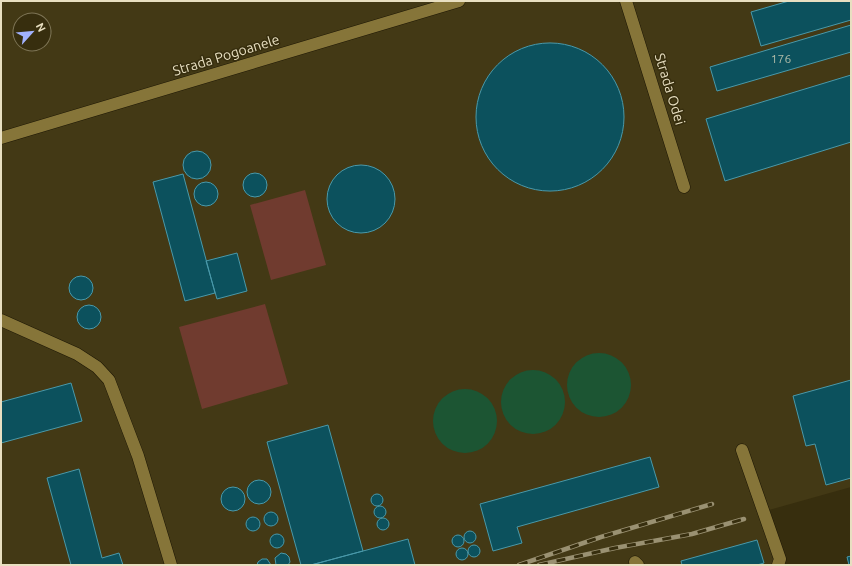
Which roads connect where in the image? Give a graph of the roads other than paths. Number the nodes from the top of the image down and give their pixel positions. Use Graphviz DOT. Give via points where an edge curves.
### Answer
graph roads {
  1 [pos="459,1"];
  2 [pos="626,1"];
  3 [pos="1,138"];
  4 [pos="684,187"];
  5 [pos="1,320"];
  6 [pos="742,450"];
  7 [pos="171,565"];
  8 [pos="778,565"];
  1 -- 3 [label="street, Strada Pogoanele"];
  2 -- 4 [label="street, Strada Odei"];
  5 -- 7 [label="street" via="77,354 97,367 109,380 138,456"];
  6 -- 8 [label="street" via="780,559"];
}
